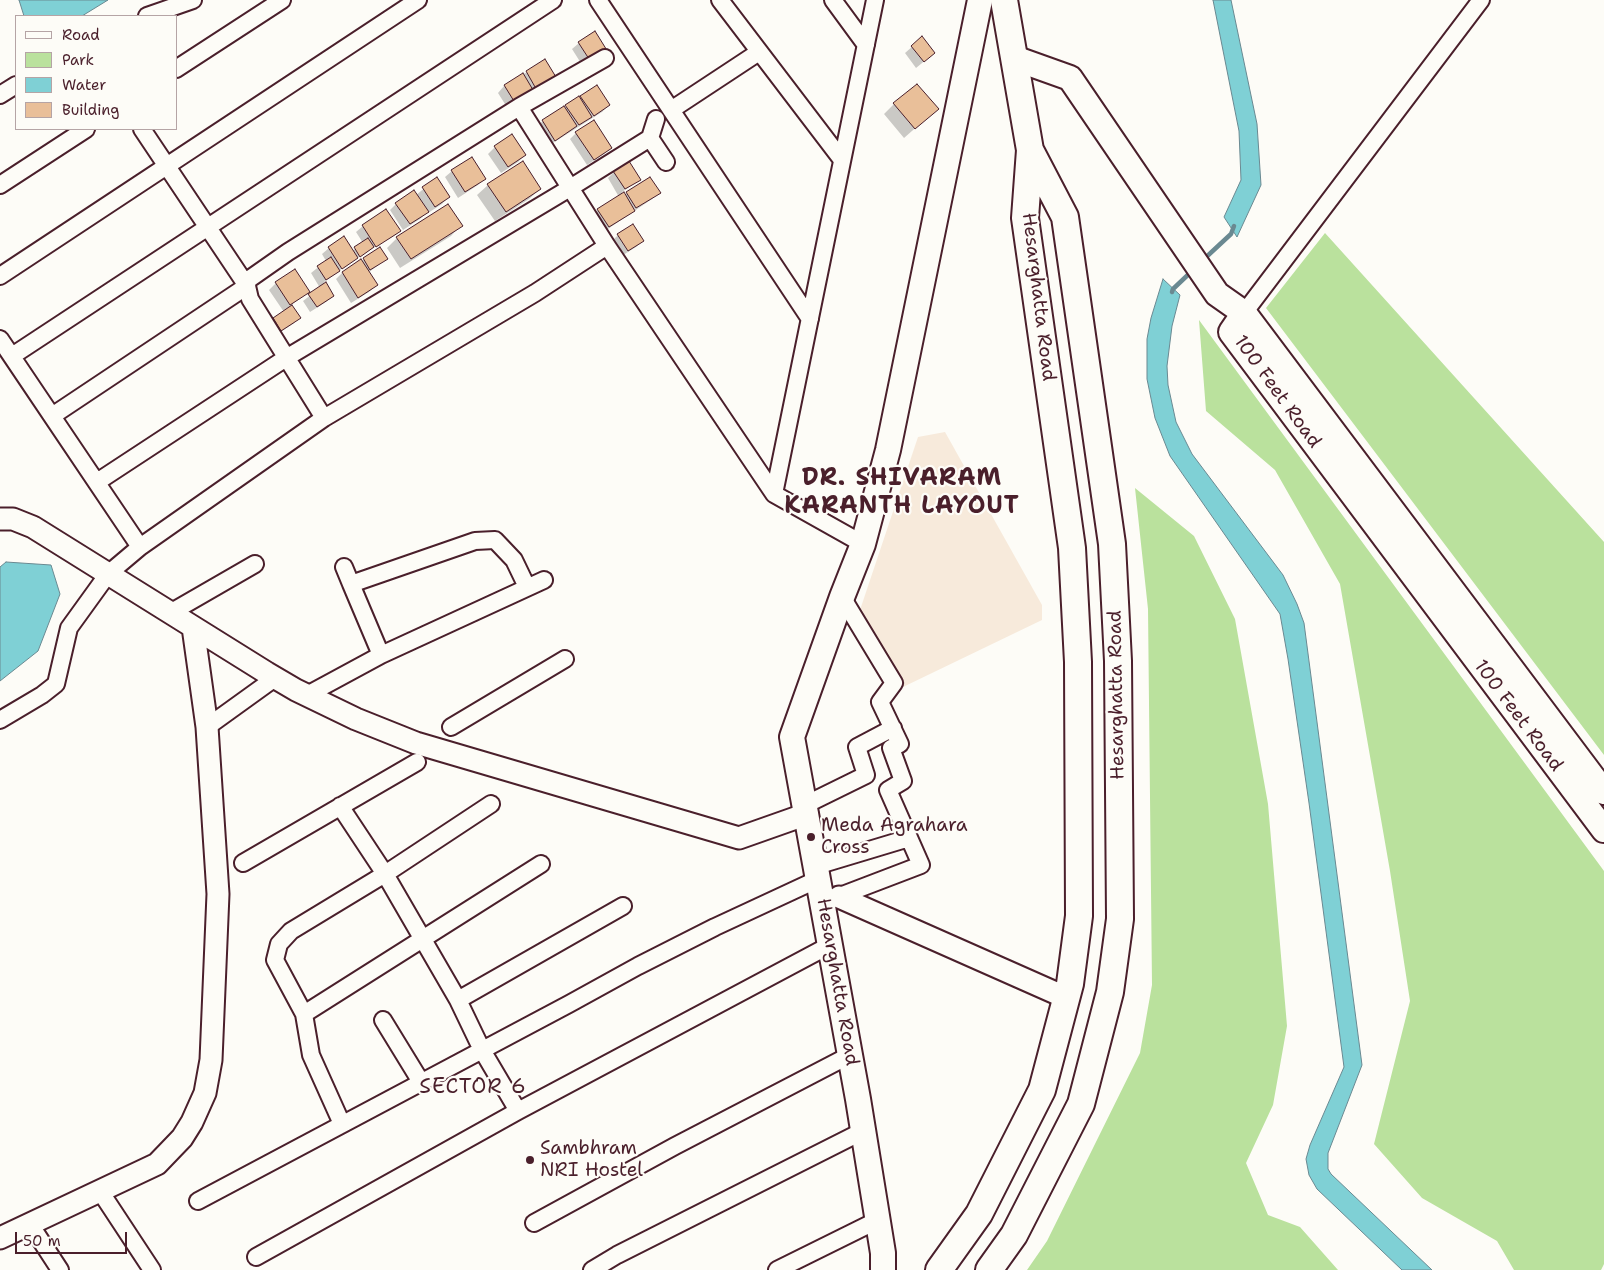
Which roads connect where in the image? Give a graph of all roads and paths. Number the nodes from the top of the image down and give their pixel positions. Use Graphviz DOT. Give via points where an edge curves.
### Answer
graph roads {
  1 [pos="192,0"];
  2 [pos="282,0"];
  3 [pos="418,0"];
  4 [pos="553,0"];
  5 [pos="598,0"];
  6 [pos="720,0"];
  7 [pos="833,0"];
  8 [pos="875,0"];
  9 [pos="980,0"];
  10 [pos="1004,0"];
  11 [pos="1481,0"];
  12 [pos="150,15"];
  13 [pos="866,45"];
  14 [pos="759,52"];
  15 [pos="606,58"];
  16 [pos="1014,58"];
  17 [pos="178,68"];
  18 [pos="15,86"];
  19 [pos="0,95"];
  20 [pos="519,107"];
  21 [pos="671,110"];
  22 [pos="656,119"];
  23 [pos="84,130"];
  24 [pos="143,130"];
  25 [pos="650,138"];
  26 [pos="1030,150"];
  27 [pos="842,160"];
  28 [pos="666,162"];
  29 [pos="166,166"];
  30 [pos="0,185"];
  31 [pos="570,188"];
  32 [pos="208,228"];
  33 [pos="608,246"];
  34 [pos="0,276"];
  35 [pos="247,286"];
  36 [pos="1244,312"];
  37 [pos="810,319"];
  38 [pos="0,339"];
  39 [pos="12,356"];
  40 [pos="286,358"];
  41 [pos="52,416"];
  42 [pos="324,418"];
  43 [pos="96,482"];
  44 [pos="774,494"];
  45 [pos="0,519"];
  46 [pos="863,544"];
  47 [pos="140,547"];
  48 [pos="255,564"];
  49 [pos="344,567"];
  50 [pos="108,574"];
  51 [pos="544,580"];
  52 [pos="351,584"];
  53 [pos="527,587"];
  54 [pos="842,596"];
  55 [pos="170,613"];
  56 [pos="193,627"];
  57 [pos="381,655"];
  58 [pos="565,659"];
  59 [pos="275,678"];
  60 [pos="307,695"];
  61 [pos="0,720"];
  62 [pos="207,727"];
  63 [pos="451,727"];
  64 [pos="893,728"];
  65 [pos="417,762"];
  66 [pos="1604,792"];
  67 [pos="491,804"];
  68 [pos="340,806"];
  69 [pos="806,810"];
  70 [pos="1604,830"];
  71 [pos="909,838"];
  72 [pos="243,863"];
  73 [pos="541,864"];
  74 [pos="386,874"];
  75 [pos="824,887"];
  76 [pos="623,906"];
  77 [pos="423,940"];
  78 [pos="830,945"];
  79 [pos="1067,998"];
  80 [pos="458,1000"];
  81 [pos="304,1014"];
  82 [pos="383,1020"];
  83 [pos="482,1050"];
  84 [pos="850,1054"];
  85 [pos="421,1082"];
  86 [pos="518,1111"];
  87 [pos="342,1124"];
  88 [pos="863,1131"];
  89 [pos="100,1191"];
  90 [pos="198,1201"];
  91 [pos="878,1220"];
  92 [pos="534,1223"];
  93 [pos="30,1224"];
  94 [pos="0,1238"];
  95 [pos="256,1257"];
  96 [pos="60,1270"];
  97 [pos="152,1270"];
  98 [pos="592,1270"];
  99 [pos="777,1270"];
  100 [pos="883,1270"];
  101 [pos="939,1270"];
  102 [pos="989,1270"];
  1 -- 12 [label="street"];
  2 -- 17 [label="street"];
  3 -- 29 [label="street"];
  4 -- 32 [label="street"];
  5 -- 21 [label="street"];
  6 -- 14 [label="street"];
  7 -- 13 [label="street"];
  8 -- 13 [label="street"];
  9 -- 46 [label="main road, Hesarghatta Road" via="888,450"];
  10 -- 16 [label="main road"];
  11 -- 36 [label="street"];
  13 -- 27 [label="street"];
  14 -- 21 [label="street"];
  14 -- 27 [label="street"];
  15 -- 20 [label="street"];
  16 -- 26 [label="main road"];
  16 -- 36 [label="main road" via="1070,78 1217,294"];
  18 -- 19 [label="street"];
  20 -- 31 [label="street"];
  20 -- 35 [label="street" via="288,252 248,280"];
  21 -- 37 [label="street"];
  22 -- 25 [label="street"];
  23 -- 30 [label="street"];
  24 -- 29 [label="street"];
  25 -- 28 [label="street"];
  25 -- 31 [label="street"];
  26 -- 79 [label="main road, Hesarghatta Road" via="1025,218 1072,548 1078,662 1080,916"];
  26 -- 102 [label="main road, Hesarghatta Road" via="1065,217 1112,544 1118,662 1120,918 1110,992 1080,1104 1014,1236"];
  27 -- 37 [label="street"];
  29 -- 32 [label="street"];
  29 -- 34 [label="street"];
  31 -- 33 [label="street"];
  31 -- 40 [label="street"];
  32 -- 35 [label="street"];
  32 -- 39 [label="street"];
  33 -- 42 [label="street"];
  33 -- 44 [label="street"];
  35 -- 40 [label="street" via="250,298"];
  35 -- 41 [label="street"];
  36 -- 66 [label="main road, 100 Feet Road"];
  36 -- 70 [label="main road, 100 Feet Road" via="1231,332"];
  37 -- 44 [label="street"];
  38 -- 39 [label="street"];
  39 -- 41 [label="street"];
  40 -- 42 [label="street"];
  40 -- 43 [label="street"];
  41 -- 43 [label="street"];
  42 -- 47 [label="street"];
  43 -- 47 [label="street"];
  44 -- 46 [label="street"];
  45 -- 50 [label="street" via="26,523"];
  46 -- 54 [label="main road, Hesarghatta Road"];
  47 -- 50 [label="street"];
  48 -- 55 [label="street"];
  49 -- 52 [label="street"];
  50 -- 55 [label="street"];
  50 -- 61 [label="street" via="69,628 56,684"];
  51 -- 53 [label="street"];
  52 -- 53 [label="street" via="475,541 495,540 514,560"];
  52 -- 57 [label="street"];
  53 -- 57 [label="street"];
  54 -- 64 [label="street" via="894,683 880,702"];
  54 -- 69 [label="main road, Hesarghatta Road" via="792,737"];
  55 -- 56 [label="street"];
  56 -- 59 [label="street"];
  56 -- 62 [label="street"];
  57 -- 60 [label="street"];
  58 -- 63 [label="street"];
  59 -- 60 [label="street"];
  59 -- 62 [label="street"];
  60 -- 69 [label="street" via="416,743 739,838"];
  62 -- 89 [label="street" via="218,894 209,1077 192,1122 170,1152 157,1164"];
  64 -- 69 [label="street" via="857,747 866,775"];
  64 -- 71 [label="street" via="900,744 891,748 903,781 888,790"];
  65 -- 68 [label="street"];
  67 -- 74 [label="street"];
  68 -- 72 [label="street"];
  68 -- 74 [label="street"];
  69 -- 75 [label="main road, Hesarghatta Road"];
  71 -- 75 [label="street"];
  71 -- 75 [label="street" via="921,865"];
  73 -- 77 [label="street"];
  74 -- 77 [label="street"];
  74 -- 81 [label="street" via="291,931 279,944 275,960"];
  75 -- 78 [label="main road, Hesarghatta Road"];
  75 -- 79 [label="street"];
  75 -- 83 [label="street" via="814,881 714,927"];
  76 -- 80 [label="street"];
  77 -- 80 [label="street"];
  77 -- 81 [label="street"];
  78 -- 84 [label="main road, Hesarghatta Road"];
  78 -- 86 [label="street"];
  79 -- 101 [label="main road, Hesarghatta Road" via="1042,1090 979,1214"];
  80 -- 83 [label="street"];
  81 -- 87 [label="street" via="311,1055"];
  82 -- 85 [label="street"];
  83 -- 85 [label="street"];
  83 -- 86 [label="street"];
  84 -- 88 [label="main road, Hesarghatta Road"];
  84 -- 92 [label="street"];
  85 -- 87 [label="street"];
  86 -- 95 [label="street"];
  87 -- 90 [label="street"];
  88 -- 91 [label="main road, Hesarghatta Road"];
  88 -- 98 [label="street"];
  89 -- 93 [label="street"];
  89 -- 97 [label="street"];
  91 -- 99 [label="street"];
  91 -- 100 [label="main road, Hesarghatta Road"];
  93 -- 94 [label="street"];
  93 -- 96 [label="street"];
}
